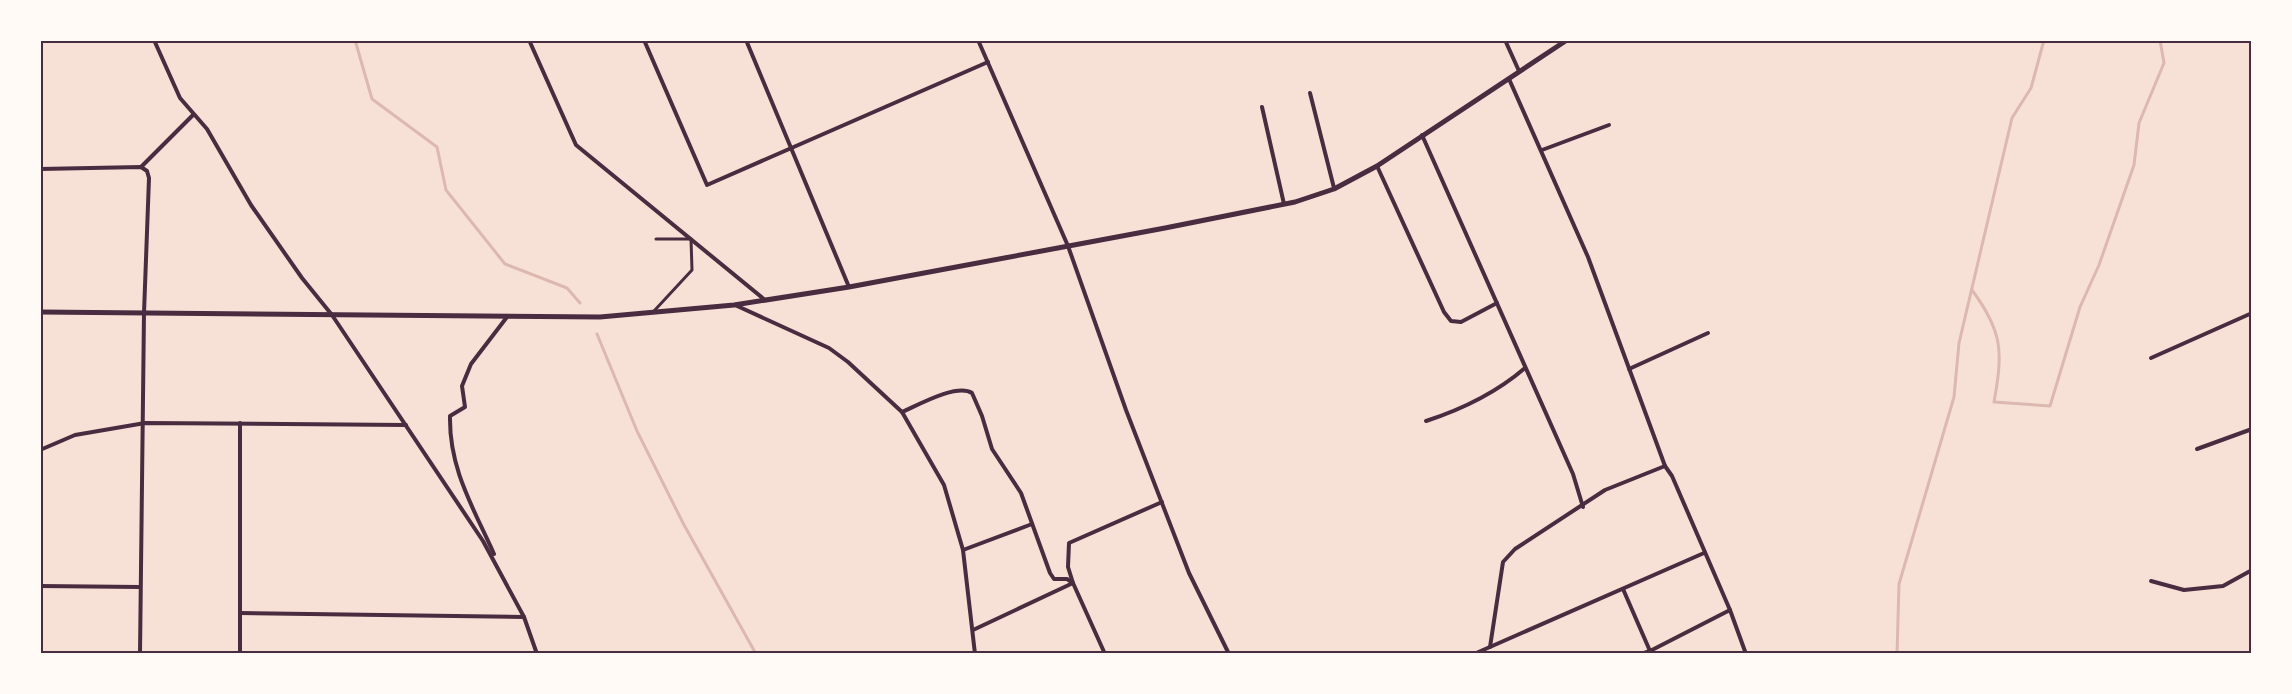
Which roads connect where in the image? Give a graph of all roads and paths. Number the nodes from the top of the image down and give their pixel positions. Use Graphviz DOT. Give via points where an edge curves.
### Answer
graph roads {
  1 [pos="154,40"];
  2 [pos="529,40"];
  3 [pos="644,40"];
  4 [pos="746,40"];
  5 [pos="978,40"];
  6 [pos="1505,40"];
  7 [pos="1567,40"];
  8 [pos="987,62"];
  9 [pos="1519,71"];
  10 [pos="1509,79"];
  11 [pos="1310,93"];
  12 [pos="1262,107"];
  13 [pos="193,116"];
  14 [pos="1609,125"];
  15 [pos="1422,135"];
  16 [pos="791,150"];
  17 [pos="1542,150"];
  18 [pos="1377,166"];
  19 [pos="141,167"];
  20 [pos="40,169"];
  21 [pos="1334,189"];
  22 [pos="1284,204"];
  23 [pos="656,239"];
  24 [pos="1068,246"];
  25 [pos="849,287"];
  26 [pos="765,300"];
  27 [pos="1497,303"];
  28 [pos="734,305"];
  29 [pos="40,312"];
  30 [pos="144,313"];
  31 [pos="2252,313"];
  32 [pos="651,314"];
  33 [pos="332,315"];
  34 [pos="507,317"];
  35 [pos="1708,333"];
  36 [pos="2151,358"];
  37 [pos="1525,368"];
  38 [pos="1629,369"];
  39 [pos="902,412"];
  40 [pos="1426,421"];
  41 [pos="145,423"];
  42 [pos="240,423"];
  43 [pos="406,425"];
  44 [pos="2252,429"];
  45 [pos="2197,449"];
  46 [pos="40,450"];
  47 [pos="1665,466"];
  48 [pos="1162,502"];
  49 [pos="1583,507"];
  50 [pos="1032,524"];
  51 [pos="963,550"];
  52 [pos="1704,553"];
  53 [pos="2252,570"];
  54 [pos="502,573"];
  55 [pos="2151,581"];
  56 [pos="1073,583"];
  57 [pos="40,586"];
  58 [pos="140,587"];
  59 [pos="1623,589"];
  60 [pos="1731,610"];
  61 [pos="240,613"];
  62 [pos="524,617"];
  63 [pos="973,630"];
  64 [pos="1490,647"];
  65 [pos="1650,651"];
  66 [pos="140,654"];
  67 [pos="240,654"];
  68 [pos="537,654"];
  69 [pos="975,654"];
  70 [pos="1105,654"];
  71 [pos="1229,654"];
  72 [pos="1474,654"];
  73 [pos="1641,654"];
  74 [pos="1746,654"];
  1 -- 13 [label="street" via="163,65"];
  2 -- 26 [label="street" via="576,145"];
  3 -- 16 [label="street" via="707,185"];
  4 -- 16 [label="street"];
  5 -- 8 [label="street"];
  6 -- 9 [label="street"];
  7 -- 9 [label="street"];
  8 -- 16 [label="street"];
  8 -- 24 [label="street"];
  9 -- 10 [label="street"];
  10 -- 15 [label="street"];
  10 -- 17 [label="street"];
  11 -- 21 [label="street"];
  12 -- 22 [label="street"];
  13 -- 19 [label="street"];
  13 -- 33 [label="street" via="207,129 251,205"];
  14 -- 17 [label="street"];
  15 -- 18 [label="street"];
  15 -- 27 [label="street"];
  16 -- 25 [label="street"];
  17 -- 38 [label="street" via="1588,257"];
  18 -- 21 [label="street"];
  18 -- 27 [label="street" via="1451,321 1461,322"];
  19 -- 20 [label="street"];
  19 -- 30 [label="street" via="149,178"];
  21 -- 22 [label="street"];
  22 -- 24 [label="street"];
  23 -- 32 [label="street" via="691,239 692,270"];
  24 -- 25 [label="street"];
  24 -- 48 [label="street"];
  25 -- 26 [label="street"];
  26 -- 28 [label="street"];
  27 -- 37 [label="street"];
  28 -- 32 [label="street"];
  28 -- 39 [label="street" via="829,348"];
  29 -- 30 [label="street"];
  30 -- 33 [label="street"];
  30 -- 41 [label="street"];
  31 -- 36 [label="street"];
  32 -- 34 [label="street"];
  33 -- 34 [label="street"];
  33 -- 43 [label="street"];
  34 -- 54 [label="street" via="475,356 462,386 465,407 450,416 454,465"];
  35 -- 38 [label="street"];
  37 -- 40 [label="street" via="1494,392"];
  37 -- 49 [label="street" via="1574,474"];
  38 -- 47 [label="street"];
  39 -- 50 [label="street" via="947,393 972,393 992,449 1021,493"];
  39 -- 51 [label="street" via="944,485"];
  41 -- 42 [label="street"];
  41 -- 46 [label="street" via="75,435"];
  41 -- 58 [label="street"];
  42 -- 43 [label="street"];
  42 -- 61 [label="street"];
  43 -- 54 [label="street"];
  44 -- 45 [label="street"];
  47 -- 49 [label="street" via="1605,490"];
  47 -- 52 [label="street"];
  48 -- 56 [label="street" via="1069,543 1068,567"];
  48 -- 71 [label="street" via="1189,573"];
  49 -- 64 [label="street" via="1523,541 1503,562"];
  50 -- 51 [label="street"];
  50 -- 56 [label="street" via="1054,579"];
  51 -- 63 [label="street"];
  52 -- 59 [label="street"];
  52 -- 60 [label="street"];
  53 -- 55 [label="street" via="2223,586 2184,590"];
  54 -- 62 [label="street"];
  56 -- 63 [label="street"];
  56 -- 70 [label="street"];
  57 -- 58 [label="street"];
  58 -- 66 [label="street"];
  59 -- 64 [label="street"];
  59 -- 65 [label="street"];
  60 -- 65 [label="street"];
  60 -- 74 [label="street"];
  61 -- 62 [label="street"];
  61 -- 67 [label="street"];
  62 -- 68 [label="street"];
  63 -- 69 [label="street"];
  64 -- 72 [label="street"];
  65 -- 73 [label="street"];
}
